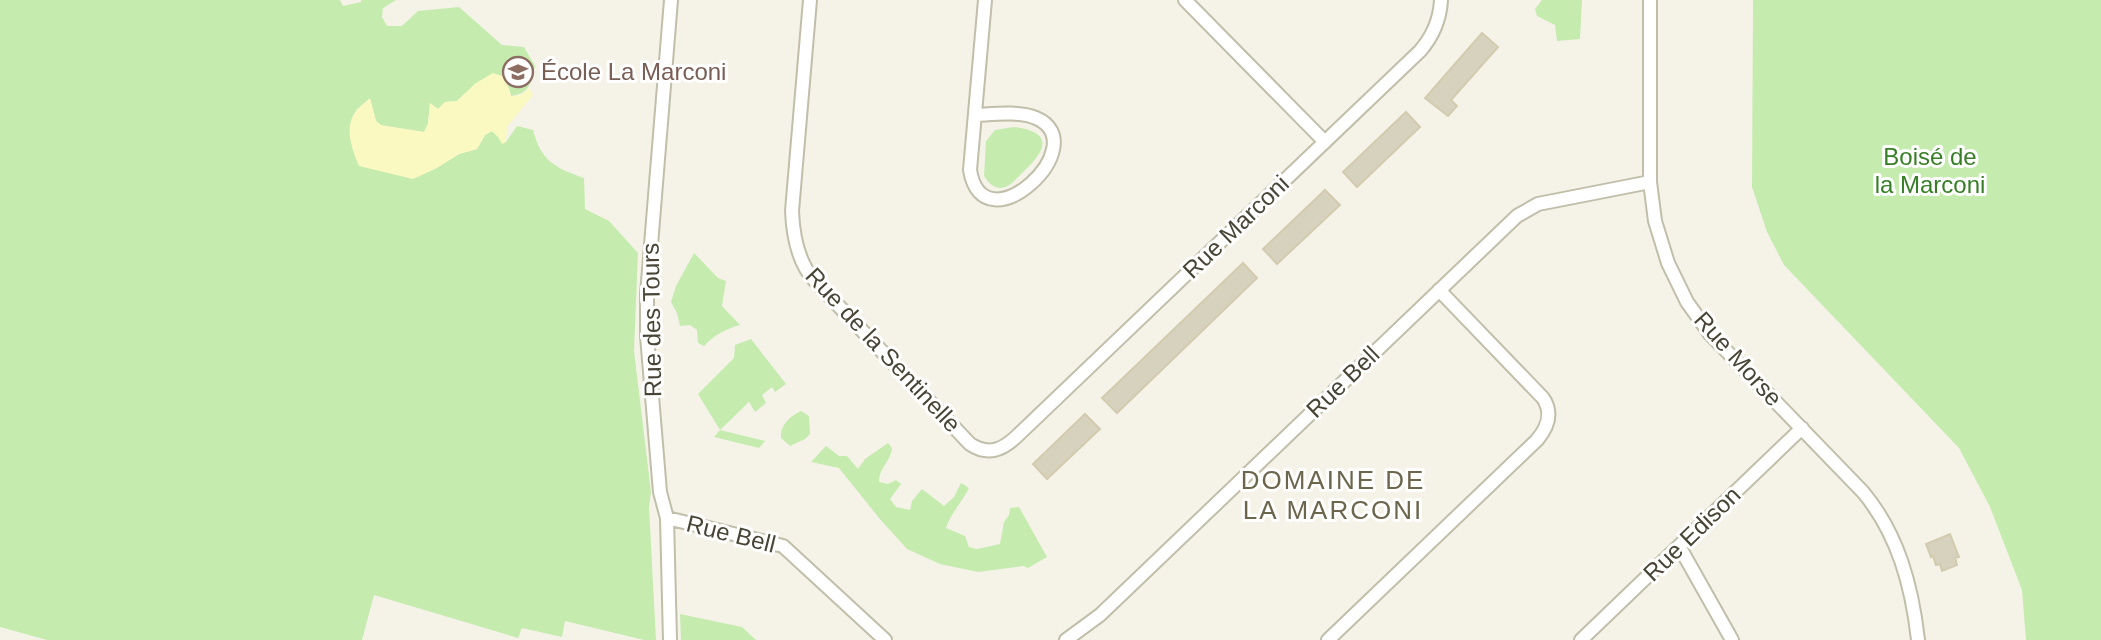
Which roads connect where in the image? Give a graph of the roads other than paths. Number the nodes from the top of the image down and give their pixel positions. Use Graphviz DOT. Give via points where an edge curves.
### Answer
graph roads {
  1 [pos="671,0"];
  2 [pos="810,0"];
  3 [pos="985,0"];
  4 [pos="1185,0"];
  5 [pos="1441,0"];
  6 [pos="1650,0"];
  7 [pos="976,115"];
  8 [pos="1325,142"];
  9 [pos="1650,182"];
  10 [pos="1439,290"];
  11 [pos="1802,428"];
  12 [pos="1011,442"];
  13 [pos="667,518"];
  14 [pos="1679,546"];
  15 [pos="670,640"];
  16 [pos="886,640"];
  17 [pos="1066,640"];
  18 [pos="1328,640"];
  19 [pos="1581,640"];
  20 [pos="1732,640"];
  21 [pos="1918,640"];
  1 -- 13 [label="street, Rue des Tours" via="647,308 660,492"];
  2 -- 12 [label="street, Rue de la Sentinelle" via="792,211 804,266 970,444 990,451"];
  3 -- 7 [label="street"];
  4 -- 8 [label="street"];
  5 -- 8 [label="street, Rue Marconi" via="1438,23 1425,46"];
  6 -- 9 [label="street, Rue Morse"];
  7 -- 7 [label="street" via="972,180 990,198 1011,198 1051,159 1053,136 1048,126 1032,117"];
  8 -- 12 [label="street, Rue Marconi"];
  9 -- 10 [label="street, Rue Bell" via="1532,206"];
  9 -- 11 [label="street, Rue Morse" via="1664,252 1692,309 1710,334"];
  10 -- 17 [label="street, Rue Bell" via="1100,615"];
  10 -- 18 [label="street" via="1543,398 1548,422 1537,440"];
  11 -- 14 [label="street, Rue Edison"];
  11 -- 21 [label="street, Rue Morse" via="1863,492 1883,521 1906,574"];
  13 -- 15 [label="street, Rue des Tours"];
  13 -- 16 [label="street, Rue Bell" via="783,546"];
  14 -- 19 [label="street, Rue Edison"];
  14 -- 20 [label="street"];
}
